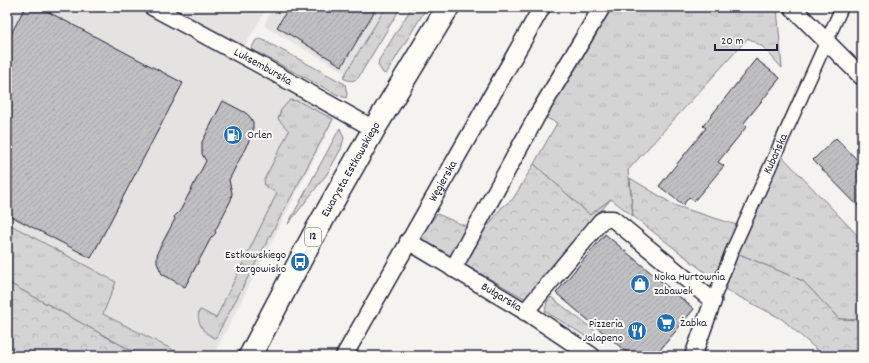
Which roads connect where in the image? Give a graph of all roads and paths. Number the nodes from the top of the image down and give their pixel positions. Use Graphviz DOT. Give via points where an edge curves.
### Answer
graph roads {
  1 [pos="152,7"];
  2 [pos="448,7"];
  3 [pos="542,7"];
  4 [pos="602,7"];
  5 [pos="792,7"];
  6 [pos="842,7"];
  7 [pos="827,40"];
  8 [pos="862,77"];
  9 [pos="374,129"];
  10 [pos="408,241"];
  11 [pos="453,269"];
  12 [pos="713,301"];
  13 [pos="525,312"];
  14 [pos="250,356"];
  15 [pos="344,356"];
  16 [pos="592,356"];
  17 [pos="693,356"];
  1 -- 9 [label="street, Luksemburska"];
  2 -- 9 [label="main road, Ewarysta Estkowskiego / 12"];
  3 -- 10 [label="street, Węgierska"];
  4 -- 11 [label="street" via="538,114"];
  5 -- 7 [label="street"];
  6 -- 7 [label="street, Kubańska"];
  7 -- 8 [label="street"];
  7 -- 12 [label="street, Kubańska" via="732,251"];
  9 -- 14 [label="main road, Ewarysta Estkowskiego / 12" via="312,238"];
  10 -- 11 [label="street, Bułgarska"];
  10 -- 15 [label="street, Węgierska"];
  11 -- 13 [label="street, Bułgarska"];
  12 -- 13 [label="street" via="617,221 609,218 601,221"];
  12 -- 17 [label="street, Kubańska"];
  13 -- 16 [label="street, Bułgarska"];
}
